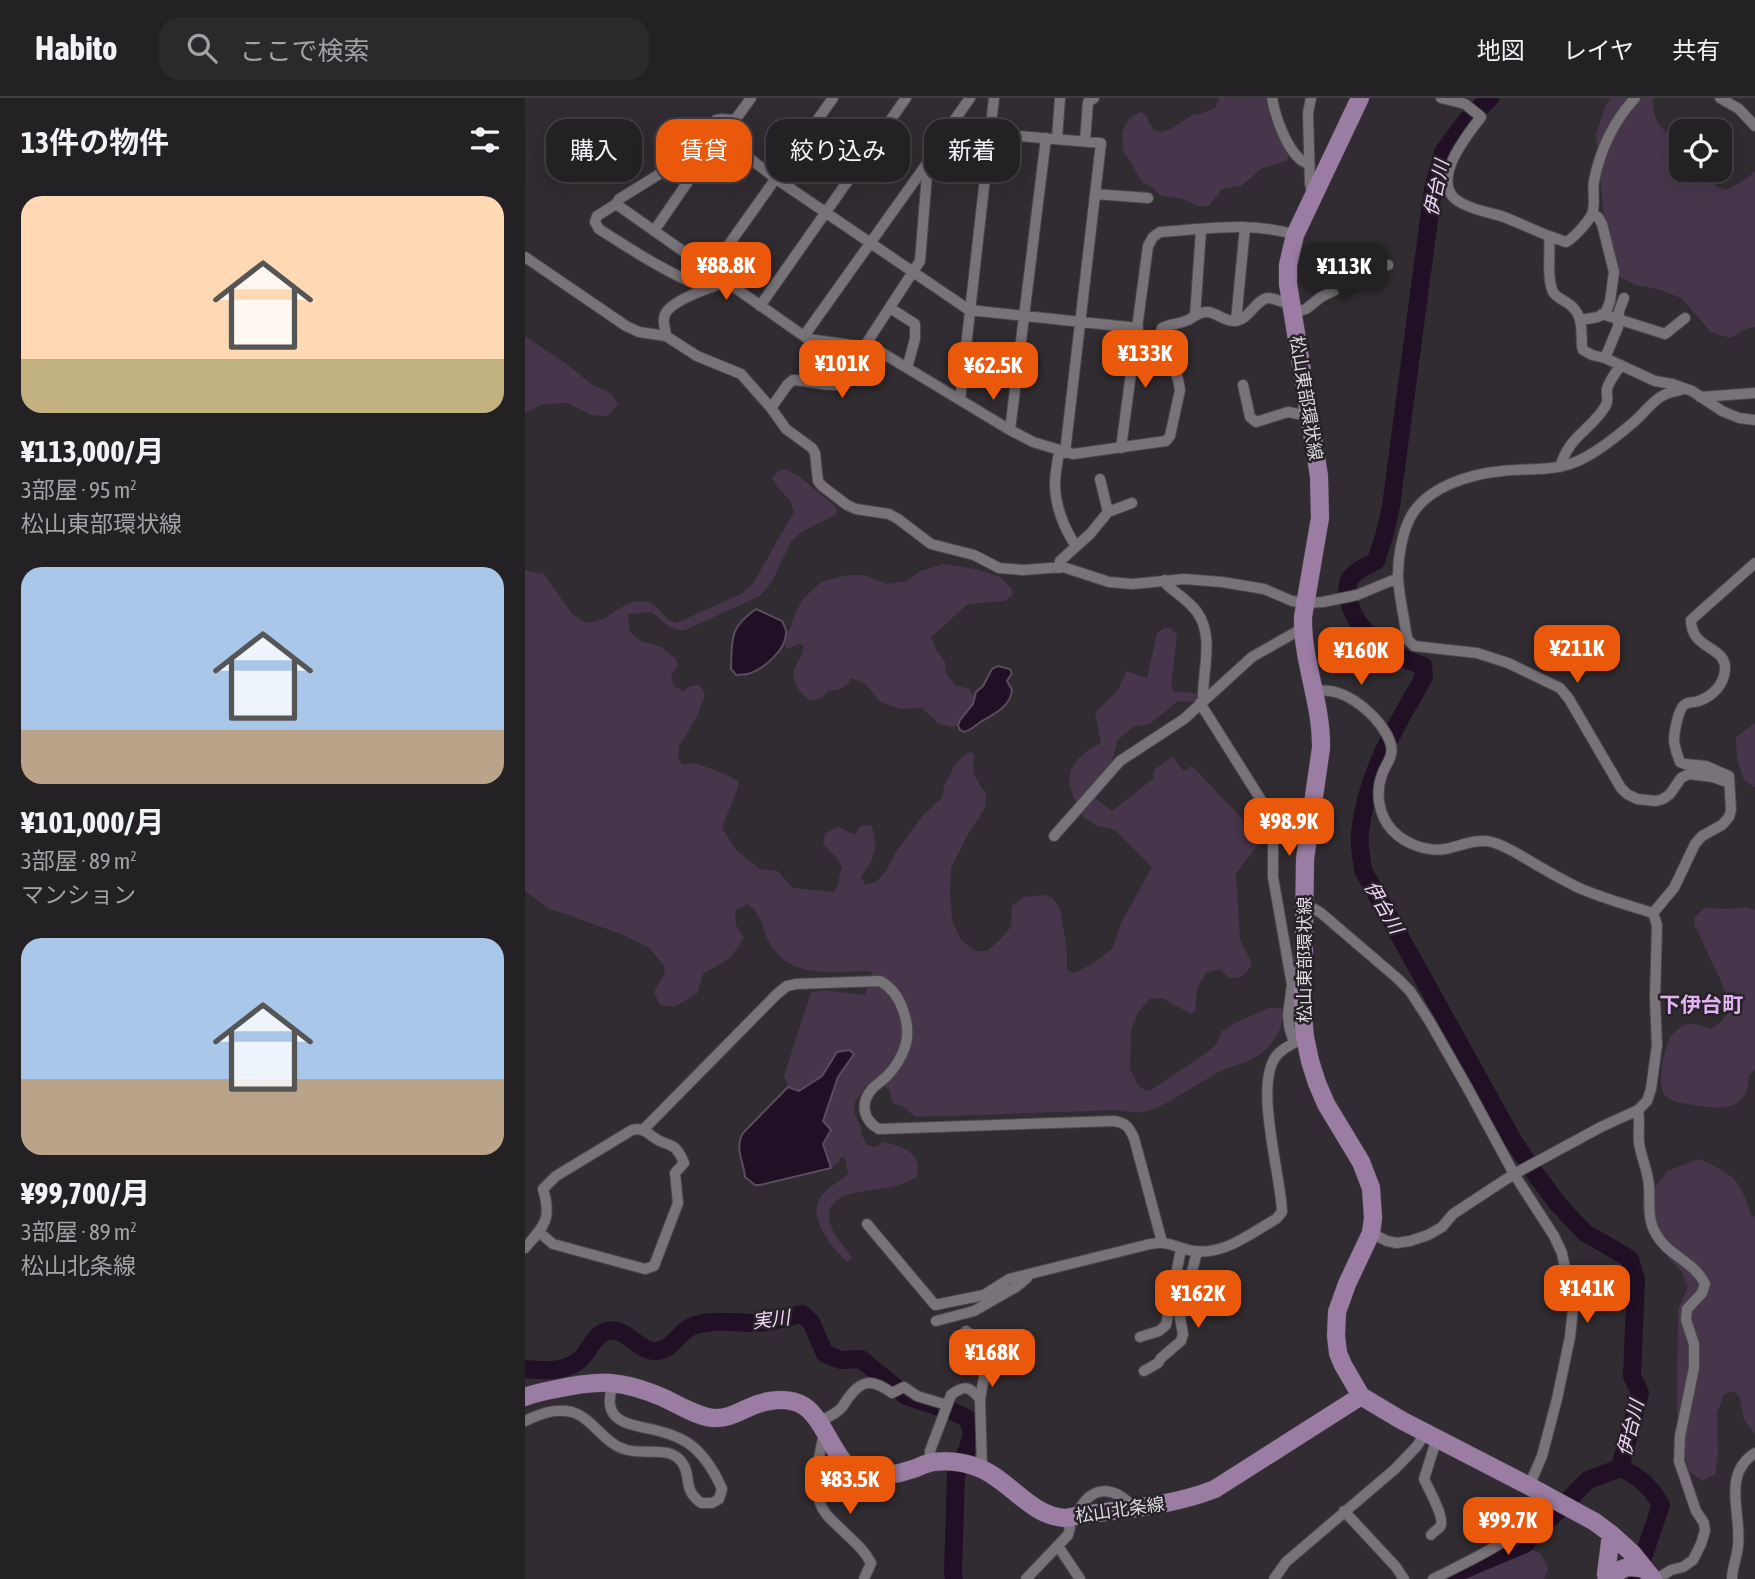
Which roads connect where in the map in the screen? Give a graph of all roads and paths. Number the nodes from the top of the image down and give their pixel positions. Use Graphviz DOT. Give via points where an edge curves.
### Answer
graph roads {
  1 [pos="751,98"];
  2 [pos="833,98"];
  3 [pos="906,98"];
  4 [pos="970,98"];
  5 [pos="994,98"];
  6 [pos="1060,98"];
  7 [pos="1094,98"];
  8 [pos="1272,98"];
  9 [pos="1311,98"];
  10 [pos="1360,98"];
  11 [pos="1441,98"];
  12 [pos="1635,98"];
  13 [pos="1720,98"];
  14 [pos="1463,102"];
  15 [pos="818,119"];
  16 [pos="955,119"];
  17 [pos="992,119"];
  18 [pos="1755,126"];
  19 [pos="1020,136"];
  20 [pos="1051,138"];
  21 [pos="1085,141"];
  22 [pos="1309,164"];
  23 [pos="924,167"];
  24 [pos="766,171"];
  25 [pos="772,182"];
  26 [pos="781,182"];
  27 [pos="928,182"];
  28 [pos="984,182"];
  29 [pos="1095,194"];
  30 [pos="1315,194"];
  31 [pos="1148,198"];
  32 [pos="616,204"];
  33 [pos="826,212"];
  34 [pos="1592,214"];
  35 [pos="1245,227"];
  36 [pos="1202,230"];
  37 [pos="654,231"];
  38 [pos="1295,235"];
  39 [pos="1549,236"];
  40 [pos="870,242"];
  41 [pos="525,257"];
  42 [pos="1388,265"];
  43 [pos="710,271"];
  44 [pos="914,271"];
  45 [pos="723,280"];
  46 [pos="707,289"];
  47 [pos="1624,298"];
  48 [pos="760,306"];
  49 [pos="890,307"];
  50 [pos="1291,309"];
  51 [pos="969,310"];
  52 [pos="1602,314"];
  53 [pos="1024,315"];
  54 [pos="1195,316"];
  55 [pos="1685,318"];
  56 [pos="1581,320"];
  57 [pos="1619,320"];
  58 [pos="1236,321"];
  59 [pos="1080,322"];
  60 [pos="1138,328"];
  61 [pos="666,336"];
  62 [pos="804,337"];
  63 [pos="864,347"];
  64 [pos="1605,358"];
  65 [pos="1621,365"];
  66 [pos="907,368"];
  67 [pos="1243,385"];
  68 [pos="1684,389"];
  69 [pos="1755,393"];
  70 [pos="1700,397"];
  71 [pos="960,400"];
  72 [pos="771,408"];
  73 [pos="1309,416"];
  74 [pos="1755,420"];
  75 [pos="1010,430"];
  76 [pos="1121,448"];
  77 [pos="1062,452"];
  78 [pos="1560,467"];
  79 [pos="1100,479"];
  80 [pos="1132,503"];
  81 [pos="1108,512"];
  82 [pos="1076,546"];
  83 [pos="1755,563"];
  84 [pos="1059,568"];
  85 [pos="1398,579"];
  86 [pos="1164,580"];
  87 [pos="1306,603"];
  88 [pos="1303,628"];
  89 [pos="1315,692"];
  90 [pos="1202,702"];
  91 [pos="1729,783"];
  92 [pos="1054,836"];
  93 [pos="1305,904"];
  94 [pos="1653,913"];
  95 [pos="1299,1040"];
  96 [pos="1638,1110"];
  97 [pos="643,1130"];
  98 [pos="1514,1174"];
  99 [pos="867,1224"];
  100 [pos="539,1232"];
  101 [pos="1371,1233"];
  102 [pos="1162,1242"];
  103 [pos="525,1248"];
  104 [pos="1181,1249"];
  105 [pos="1197,1252"];
  106 [pos="1030,1275"];
  107 [pos="936,1321"];
  108 [pos="966,1331"];
  109 [pos="1140,1337"];
  110 [pos="1144,1371"];
  111 [pos="613,1383"];
  112 [pos="1361,1395"];
  113 [pos="525,1397"];
  114 [pos="980,1399"];
  115 [pos="946,1408"];
  116 [pos="525,1421"];
  117 [pos="821,1427"];
  118 [pos="1432,1435"];
  119 [pos="1755,1453"];
  120 [pos="930,1462"];
  121 [pos="982,1469"];
  122 [pos="1529,1486"];
  123 [pos="1552,1498"];
  124 [pos="1344,1511"];
  125 [pos="1070,1517"];
  126 [pos="1611,1534"];
  127 [pos="1431,1535"];
  128 [pos="1058,1546"];
  129 [pos="1652,1576"];
  130 [pos="864,1579"];
  131 [pos="1026,1579"];
  132 [pos="1080,1579"];
  133 [pos="1274,1579"];
  134 [pos="1404,1579"];
  135 [pos="1433,1579"];
  136 [pos="1607,1579"];
  137 [pos="1613,1579"];
  138 [pos="1732,1579"];
  1 -- 32 [label="street" via="735,120 716,120 692,154"];
  2 -- 15 [label="street"];
  3 -- 33 [label="street"];
  4 -- 16 [label="street"];
  5 -- 17 [label="street"];
  6 -- 20 [label="street"];
  7 -- 21 [label="street" via="1089,102"];
  8 -- 22 [label="street" via="1293,150"];
  9 -- 22 [label="street"];
  10 -- 30 [label="main road, 松山東部環状線"];
  11 -- 14 [label="street"];
  12 -- 34 [label="street" via="1606,141 1594,182"];
  13 -- 18 [label="street"];
  14 -- 39 [label="street" via="1481,117 1456,150 1447,180 1452,197"];
  19 -- 20 [label="street"];
  20 -- 21 [label="street"];
  20 -- 53 [label="street"];
  21 -- 29 [label="street" via="1101,143"];
  22 -- 30 [label="street"];
  23 -- 40 [label="street"];
  24 -- 37 [label="street" via="718,138"];
  25 -- 43 [label="street"];
  26 -- 33 [label="street"];
  27 -- 44 [label="street" via="920,261"];
  28 -- 51 [label="street"];
  29 -- 31 [label="street"];
  29 -- 59 [label="street"];
  30 -- 38 [label="main road, 松山東部環状線"];
  32 -- 37 [label="street"];
  32 -- 46 [label="street" via="597,216 599,229 661,268"];
  33 -- 40 [label="street"];
  33 -- 48 [label="street"];
  34 -- 39 [label="street" via="1572,239 1566,242"];
  34 -- 52 [label="street" via="1602,223 1614,272 1610,301"];
  35 -- 36 [label="street"];
  35 -- 38 [label="street"];
  35 -- 58 [label="street"];
  36 -- 54 [label="street"];
  36 -- 60 [label="street" via="1160,232 1150,240"];
  37 -- 43 [label="street"];
  38 -- 50 [label="main road, 松山東部環状線" via="1288,265"];
  39 -- 56 [label="street" via="1553,292 1575,309"];
  40 -- 44 [label="street"];
  40 -- 62 [label="street"];
  41 -- 61 [label="street" via="627,326"];
  42 -- 50 [label="street" via="1359,274 1306,309"];
  43 -- 45 [label="street"];
  44 -- 49 [label="street"];
  44 -- 51 [label="street"];
  45 -- 46 [label="street"];
  45 -- 48 [label="street"];
  46 -- 61 [label="street" via="667,311 663,321"];
  47 -- 57 [label="street"];
  48 -- 62 [label="street"];
  49 -- 63 [label="street"];
  49 -- 66 [label="street" via="915,324"];
  50 -- 58 [label="street" via="1263,299"];
  50 -- 73 [label="main road, 松山東部環状線"];
  51 -- 53 [label="street"];
  51 -- 71 [label="street"];
  52 -- 56 [label="street"];
  52 -- 57 [label="street"];
  53 -- 59 [label="street"];
  53 -- 75 [label="street"];
  54 -- 58 [label="street" via="1208,312"];
  54 -- 76 [label="street" via="1162,328 1160,335 1180,390 1170,436 1166,441"];
  55 -- 57 [label="street" via="1665,334"];
  56 -- 64 [label="street" via="1581,347"];
  57 -- 64 [label="street"];
  59 -- 60 [label="street"];
  59 -- 77 [label="street"];
  60 -- 76 [label="street"];
  61 -- 72 [label="street" via="697,356 741,374"];
  62 -- 63 [label="street"];
  63 -- 66 [label="street"];
  63 -- 72 [label="street" via="857,376 850,381 819,384 793,380"];
  64 -- 65 [label="street"];
  65 -- 68 [label="street"];
  65 -- 78 [label="street" via="1608,385 1606,405 1574,439"];
  66 -- 71 [label="street"];
  67 -- 73 [label="street" via="1252,421 1288,412"];
  68 -- 70 [label="street"];
  68 -- 78 [label="street" via="1663,395 1625,430 1583,459"];
  69 -- 70 [label="street"];
  70 -- 74 [label="street" via="1722,411"];
  71 -- 75 [label="street"];
  72 -- 84 [label="street" via="786,429 815,453 818,481 847,505 889,514 931,544 974,555 999,568"];
  73 -- 87 [label="main road, 松山東部環状線" via="1320,518"];
  75 -- 77 [label="street"];
  76 -- 77 [label="street"];
  77 -- 82 [label="street" via="1055,486 1062,521"];
  78 -- 85 [label="street" via="1480,475 1431,494 1410,518"];
  79 -- 81 [label="street"];
  80 -- 81 [label="street"];
  81 -- 82 [label="street"];
  82 -- 84 [label="street"];
  83 -- 91 [label="street" via="1691,620 1693,634 1721,656 1725,674 1718,689 1679,709 1674,739 1680,762 1706,766 1729,776"];
  84 -- 86 [label="street" via="1109,582"];
  85 -- 87 [label="street" via="1357,595"];
  85 -- 91 [label="street" via="1406,633 1414,646 1477,653 1560,688 1627,794 1663,799 1689,774"];
  86 -- 87 [label="street" via="1251,586"];
  86 -- 90 [label="street" via="1204,625"];
  87 -- 88 [label="main road, 松山東部環状線"];
  88 -- 89 [label="main road, 松山東部環状線"];
  88 -- 90 [label="street" via="1252,657"];
  89 -- 93 [label="main road, 松山東部環状線" via="1321,748 1305,859"];
  89 -- 94 [label="street" via="1330,690 1348,697 1378,720 1391,746 1391,758 1378,788 1379,803 1390,829 1402,839 1433,850 1489,841 1579,887"];
  90 -- 92 [label="street" via="1120,761"];
  90 -- 95 [label="street" via="1272,821 1273,877 1292,985 1289,1026"];
  91 -- 94 [label="street" via="1729,817 1695,844 1674,888"];
  93 -- 95 [label="main road, 松山東部環状線"];
  93 -- 98 [label="street" via="1410,991"];
  94 -- 96 [label="street" via="1657,925 1657,1045 1651,1089"];
  95 -- 101 [label="main road, 松山東部環状線" via="1327,1104 1367,1175 1373,1204"];
  95 -- 105 [label="street" via="1277,1055 1266,1084 1282,1212 1228,1247"];
  96 -- 98 [label="street"];
  96 -- 129 [label="street" via="1654,1231 1663,1246 1693,1267 1705,1284 1687,1308 1694,1368 1679,1461 1705,1531 1693,1560"];
  97 -- 100 [label="street" via="632,1130 543,1189 547,1217"];
  97 -- 100 [label="street" via="674,1147 684,1163 675,1173 678,1203 654,1266 645,1269 553,1244"];
  97 -- 102 [label="street" via="787,986 880,981 900,1002 908,1032 899,1060 865,1101 871,1125 879,1129 1123,1122 1134,1138"];
  98 -- 101 [label="street" via="1428,1235 1397,1242"];
  98 -- 122 [label="street" via="1562,1253 1573,1309 1557,1399"];
  99 -- 106 [label="street" via="935,1306 984,1295 1009,1279"];
  100 -- 103 [label="street"];
  101 -- 112 [label="main road, 松山東部環状線" via="1337,1312 1335,1336 1346,1372"];
  102 -- 104 [label="street"];
  102 -- 106 [label="street"];
  104 -- 105 [label="street"];
  104 -- 109 [label="street" via="1166,1325"];
  105 -- 110 [label="street" via="1179,1318 1181,1341"];
  106 -- 107 [label="street" via="974,1311"];
  108 -- 114 [label="street" via="978,1340 984,1377"];
  111 -- 113 [label="main road, 松山北条線" via="585,1383"];
  111 -- 116 [label="street" via="613,1414 692,1446 717,1477 722,1489 719,1499 701,1503 693,1497 685,1470 672,1454 616,1447 575,1413 547,1411"];
  111 -- 117 [label="main road, 松山北条線" via="710,1418 724,1418 763,1402 793,1402 805,1407"];
  112 -- 118 [label="main road"];
  112 -- 125 [label="main road, 松山北条線" via="1215,1489 1191,1499"];
  114 -- 115 [label="street" via="965,1388 951,1395"];
  114 -- 121 [label="street"];
  115 -- 117 [label="street" via="904,1387 892,1393 870,1382"];
  115 -- 120 [label="street"];
  117 -- 120 [label="main road, 松山北条線" via="840,1457 860,1475 894,1475"];
  117 -- 130 [label="street" via="818,1501 866,1553 871,1563"];
  118 -- 122 [label="main road"];
  118 -- 124 [label="street"];
  118 -- 127 [label="street" via="1424,1479 1442,1523"];
  119 -- 138 [label="street" via="1742,1463 1735,1481 1738,1545"];
  120 -- 121 [label="main road, 松山北条線" via="951,1461"];
  121 -- 125 [label="main road, 松山北条線" via="1043,1513"];
  122 -- 123 [label="main road"];
  123 -- 126 [label="main road"];
  123 -- 135 [label="street" via="1499,1544"];
  124 -- 133 [label="street" via="1286,1562"];
  124 -- 134 [label="street"];
  125 -- 128 [label="street" via="1068,1535"];
  126 -- 129 [label="main road"];
  126 -- 136 [label="main road"];
  128 -- 131 [label="street"];
  128 -- 132 [label="street"];
  129 -- 137 [label="main road" via="1633,1567 1616,1573"];
}
